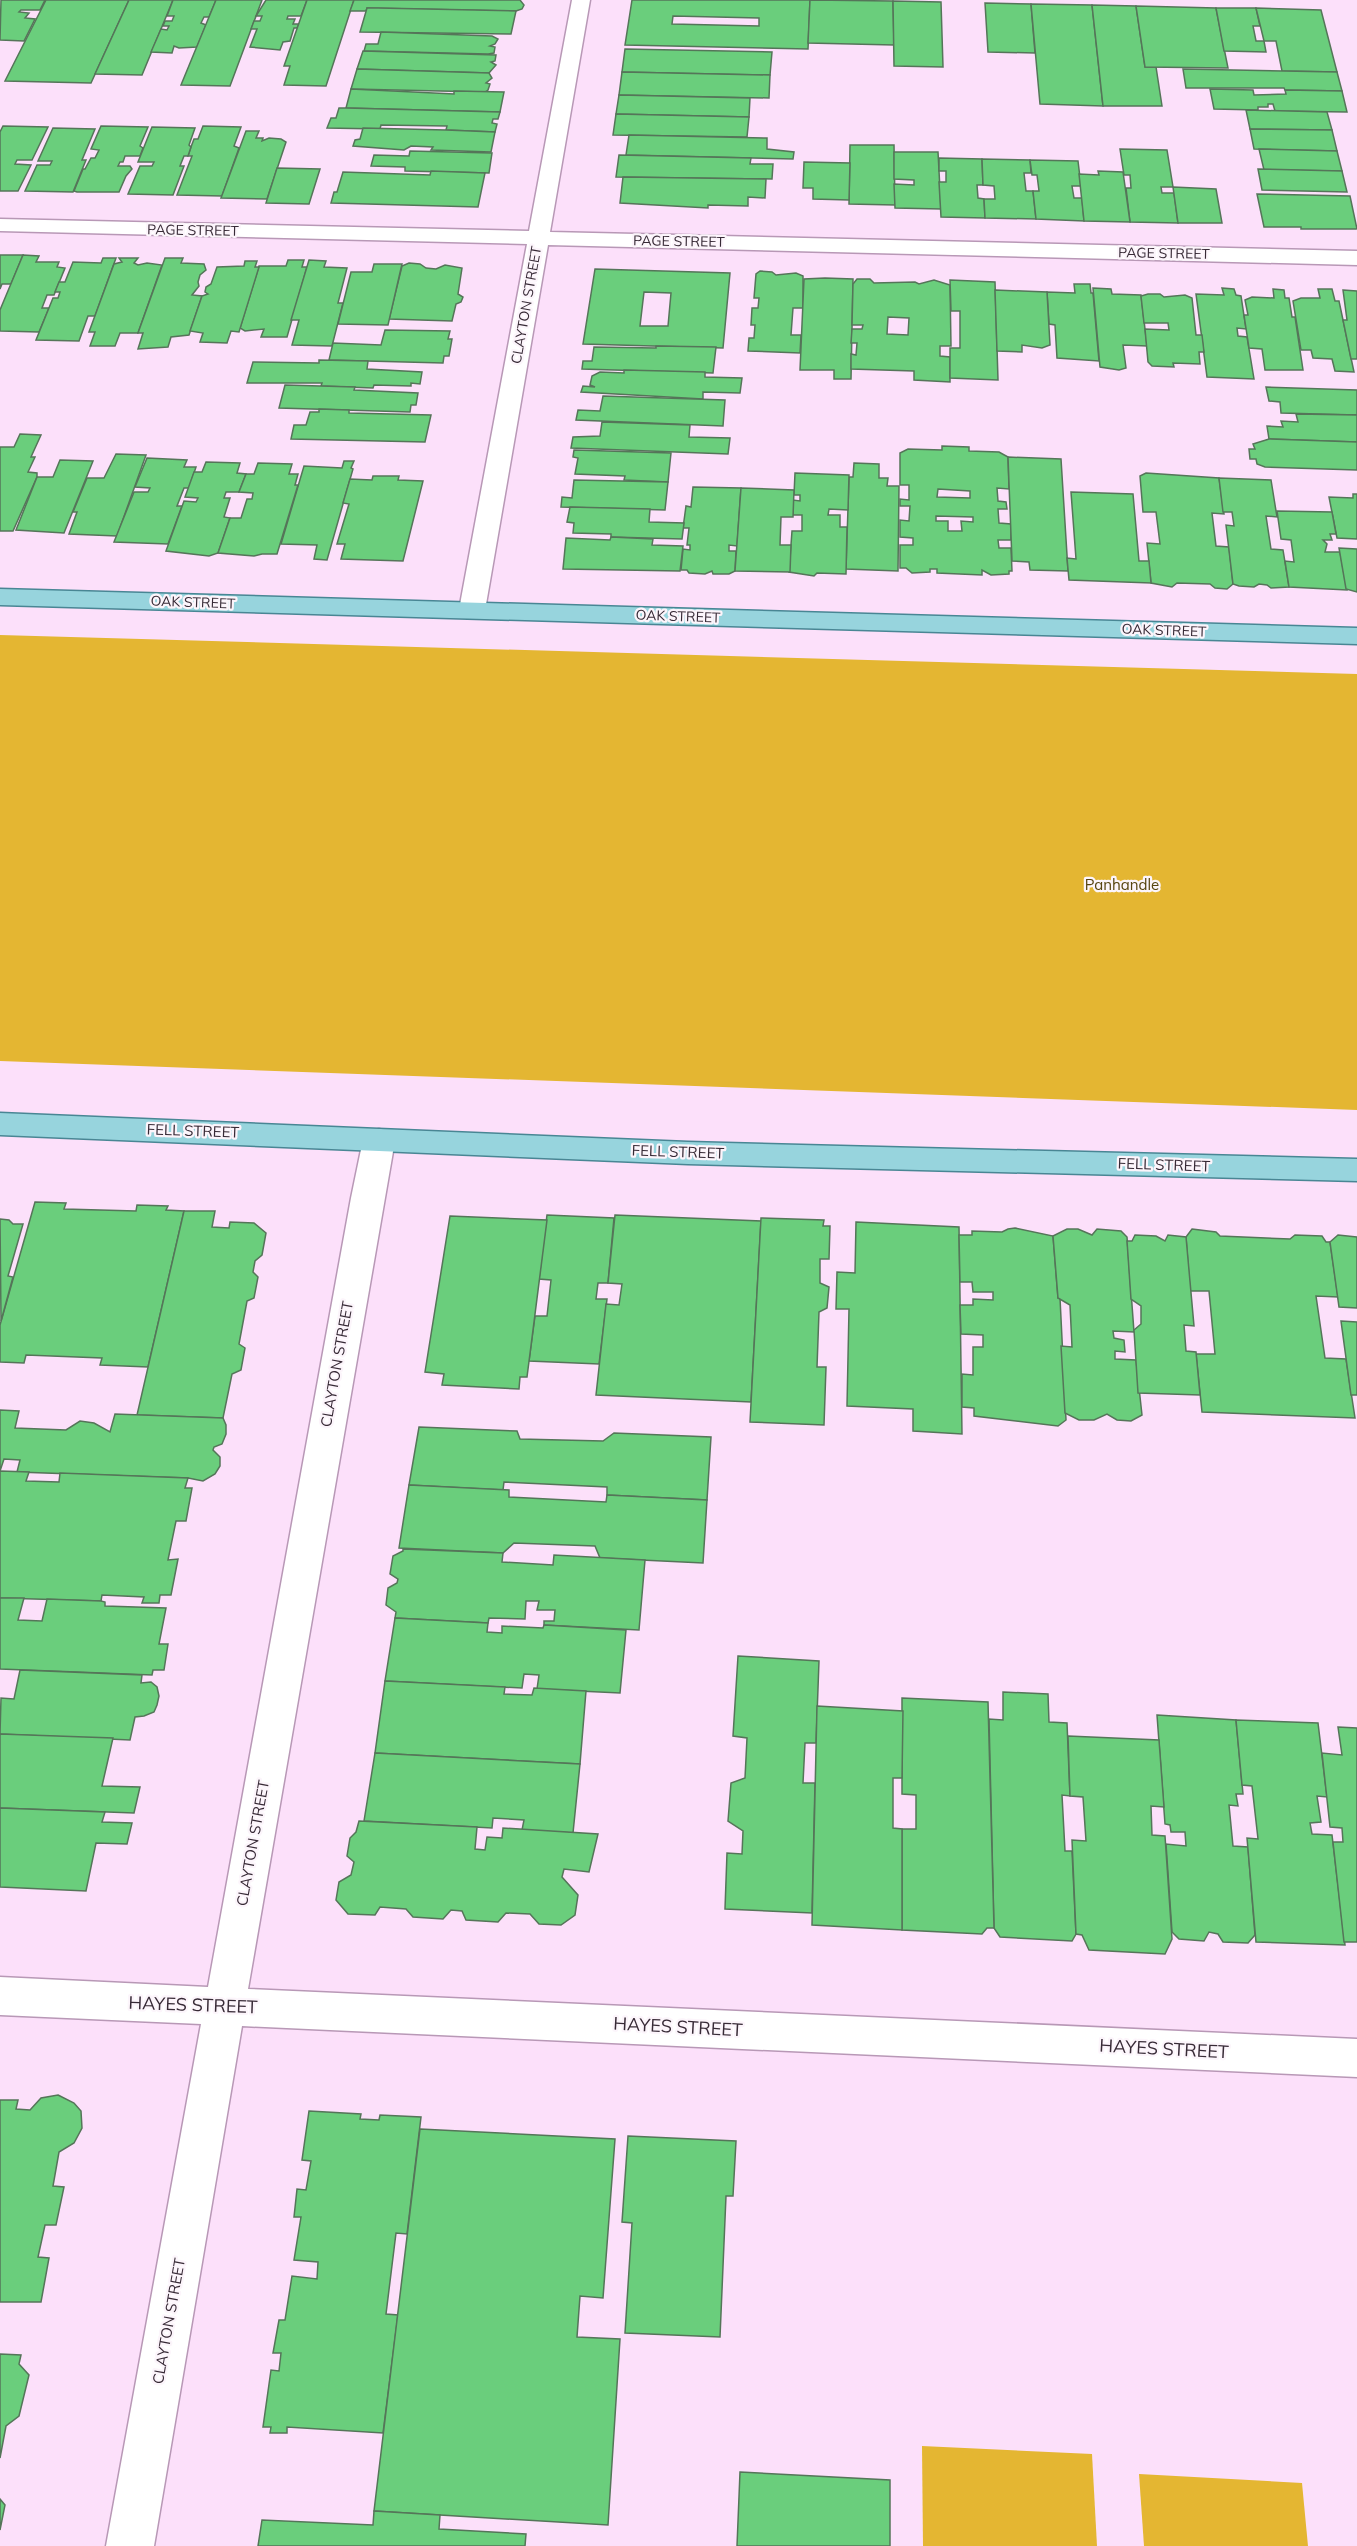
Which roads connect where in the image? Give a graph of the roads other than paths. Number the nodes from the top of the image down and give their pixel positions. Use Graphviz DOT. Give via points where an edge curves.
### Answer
graph roads {
  1 [pos="581,0"];
  2 [pos="0,225"];
  3 [pos="538,238"];
  4 [pos="1357,258"];
  5 [pos="0,597"];
  6 [pos="472,610"];
  7 [pos="1357,636"];
  8 [pos="0,1124"];
  9 [pos="379,1140"];
  10 [pos="1357,1170"];
  11 [pos="0,1996"];
  12 [pos="225,2007"];
  13 [pos="1357,2058"];
  14 [pos="130,2546"];
  1 -- 3 [label="street, CLAYTON STREET"];
  2 -- 3 [label="street, PAGE STREET"];
  3 -- 4 [label="street, PAGE STREET"];
  3 -- 6 [label="street, CLAYTON STREET"];
  5 -- 6 [label="main road, OAK STREET"];
  6 -- 7 [label="main road, OAK STREET"];
  8 -- 9 [label="main road, FELL STREET"];
  9 -- 10 [label="main road, FELL STREET" via="688,1153"];
  9 -- 12 [label="street, CLAYTON STREET"];
  11 -- 12 [label="street, HAYES STREET"];
  12 -- 13 [label="street, HAYES STREET"];
  12 -- 14 [label="street, CLAYTON STREET"];
}
